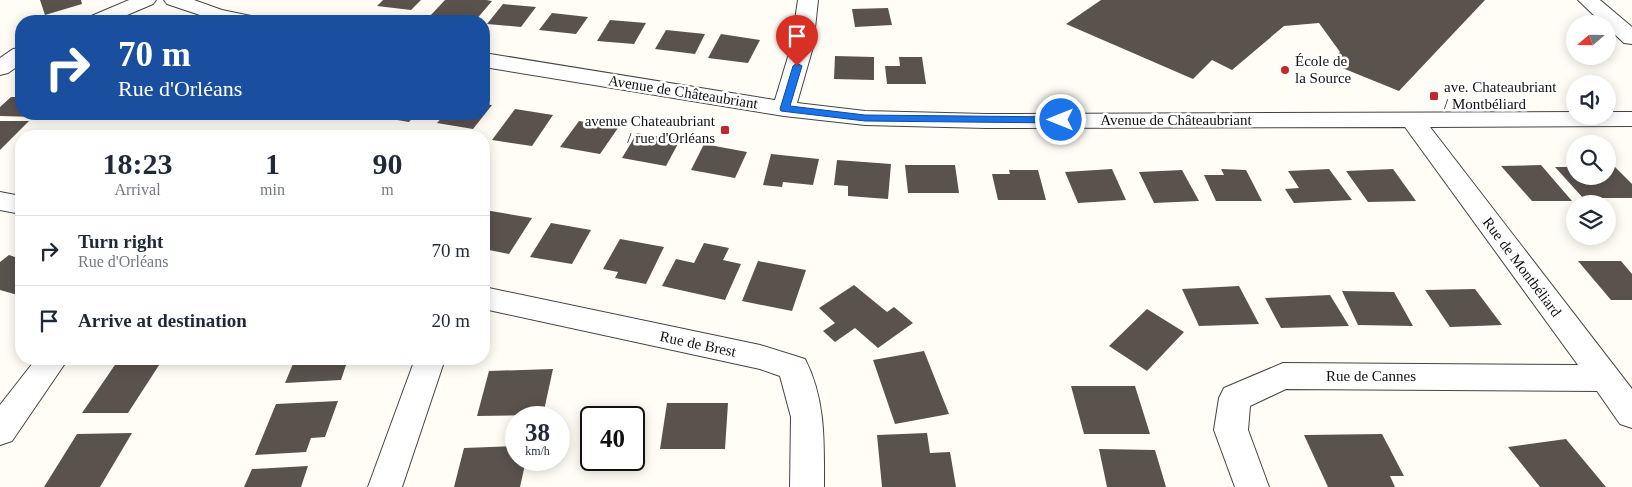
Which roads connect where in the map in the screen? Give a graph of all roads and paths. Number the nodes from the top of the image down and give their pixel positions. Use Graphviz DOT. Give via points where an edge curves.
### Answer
graph roads {
  1 [pos="146,0"];
  2 [pos="174,0"];
  3 [pos="808,0"];
  4 [pos="1588,0"];
  5 [pos="110,15"];
  6 [pos="218,15"];
  7 [pos="1632,38"];
  8 [pos="15,58"];
  9 [pos="490,61"];
  10 [pos="0,68"];
  11 [pos="784,109"];
  12 [pos="1632,119"];
  13 [pos="1412,120"];
  14 [pos="0,201"];
  15 [pos="15,204"];
  16 [pos="490,299"];
  17 [pos="49,365"];
  18 [pos="428,365"];
  19 [pos="1605,378"];
  20 [pos="1632,414"];
  21 [pos="0,431"];
  22 [pos="385,487"];
  23 [pos="807,487"];
  24 [pos="1252,487"];
  1 -- 5 [label="street"];
  2 -- 6 [label="street"];
  3 -- 11 [label="street" via="802,48"];
  4 -- 7 [label="street"];
  8 -- 10 [label="street"];
  9 -- 11 [label="street, Avenue de Châteaubriant"];
  11 -- 13 [label="street, Avenue de Châteaubriant" via="865,118 933,120"];
  12 -- 13 [label="street, Avenue de Châteaubriant"];
  13 -- 19 [label="street, Rue de Montbéliard"];
  14 -- 15 [label="street"];
  16 -- 23 [label="street, Rue de Brest" via="760,357 794,368 807,417"];
  17 -- 21 [label="street"];
  18 -- 22 [label="street"];
  19 -- 20 [label="street, Rue de Montbéliard"];
  19 -- 24 [label="street, Rue de Cannes" via="1283,376 1235,398 1231,430"];
}
